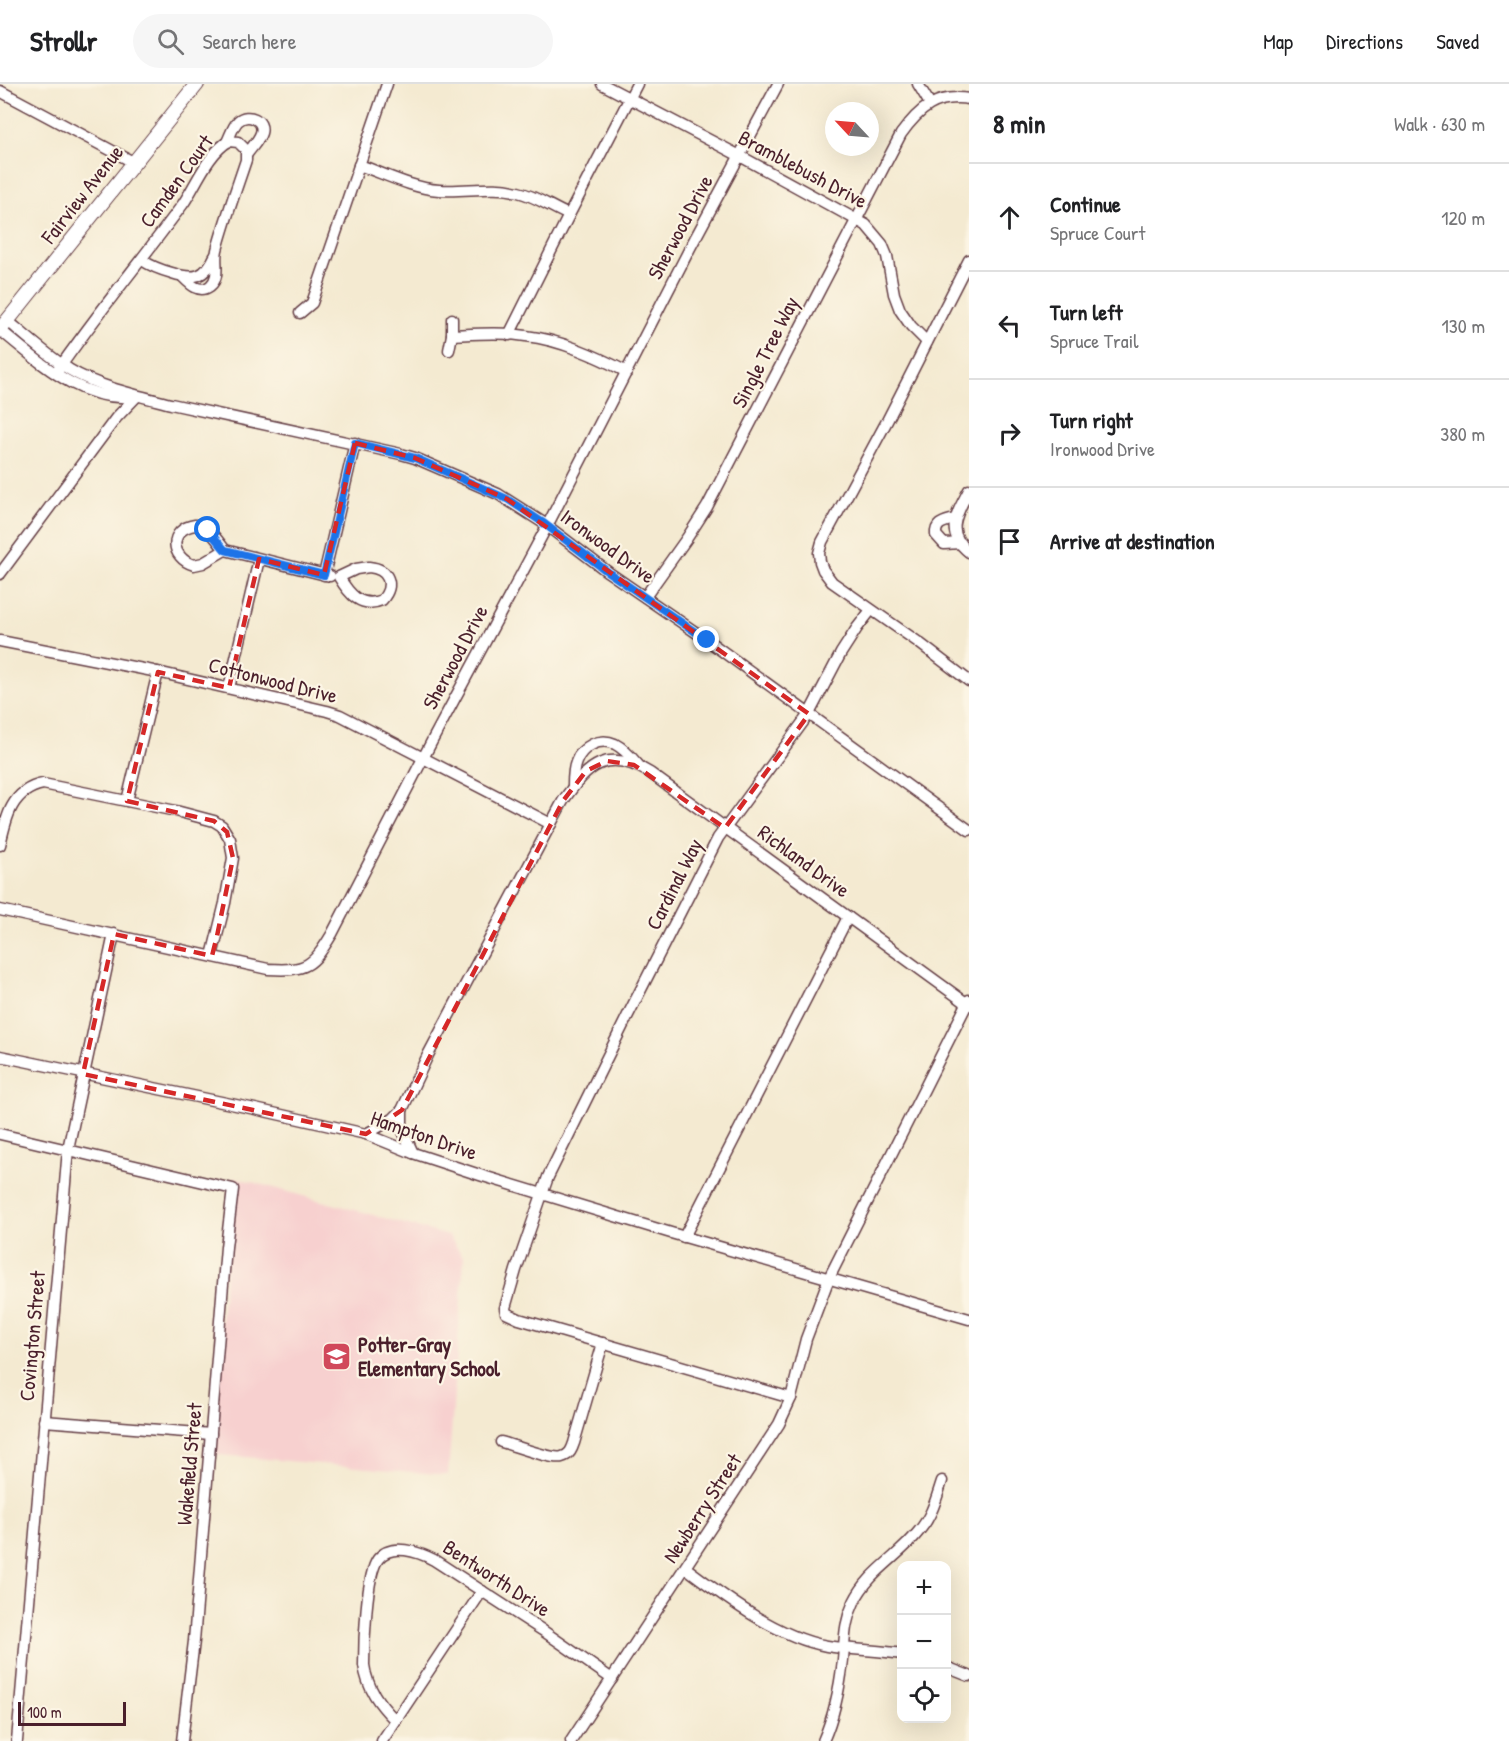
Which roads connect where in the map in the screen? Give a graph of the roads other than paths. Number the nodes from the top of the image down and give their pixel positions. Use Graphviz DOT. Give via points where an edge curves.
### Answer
graph roads {
  1 [pos="197,84"];
  2 [pos="387,84"];
  3 [pos="602,84"];
  4 [pos="637,84"];
  5 [pos="778,84"];
  6 [pos="918,84"];
  7 [pos="0,91"];
  8 [pos="629,98"];
  9 [pos="969,99"];
  10 [pos="930,104"];
  11 [pos="227,142"];
  12 [pos="247,154"];
  13 [pos="740,156"];
  14 [pos="133,162"];
  15 [pos="359,165"];
  16 [pos="568,215"];
  17 [pos="856,219"];
  18 [pos="142,260"];
  19 [pos="969,260"];
  20 [pos="300,313"];
  21 [pos="452,319"];
  22 [pos="3,327"];
  23 [pos="509,334"];
  24 [pos="452,335"];
  25 [pos="927,342"];
  26 [pos="449,350"];
  27 [pos="58,369"];
  28 [pos="627,372"];
  29 [pos="137,396"];
  30 [pos="355,443"];
  31 [pos="969,490"];
  32 [pos="954,519"];
  33 [pos="548,526"];
  34 [pos="961,543"];
  35 [pos="225,550"];
  36 [pos="969,552"];
  37 [pos="259,559"];
  38 [pos="0,574"];
  39 [pos="324,575"];
  40 [pos="339,578"];
  41 [pos="645,597"];
  42 [pos="871,610"];
  43 [pos="1,639"];
  44 [pos="158,672"];
  45 [pos="969,681"];
  46 [pos="229,688"];
  47 [pos="809,714"];
  48 [pos="423,758"];
  49 [pos="641,768"];
  50 [pos="573,786"];
  51 [pos="127,801"];
  52 [pos="550,824"];
  53 [pos="725,828"];
  54 [pos="969,830"];
  55 [pos="0,845"];
  56 [pos="0,910"];
  57 [pos="848,917"];
  58 [pos="114,934"];
  59 [pos="212,956"];
  60 [pos="968,1002"];
  61 [pos="0,1056"];
  62 [pos="83,1074"];
  63 [pos="402,1110"];
  64 [pos="0,1134"];
  65 [pos="366,1134"];
  66 [pos="68,1149"];
  67 [pos="413,1153"];
  68 [pos="542,1194"];
  69 [pos="684,1237"];
  70 [pos="829,1278"];
  71 [pos="969,1319"];
  72 [pos="603,1343"];
  73 [pos="791,1398"];
  74 [pos="44,1421"];
  75 [pos="211,1434"];
  76 [pos="501,1442"];
  77 [pos="942,1481"];
  78 [pos="686,1568"];
  79 [pos="482,1591"];
  80 [pos="844,1648"];
  81 [pos="897,1653"];
  82 [pos="951,1668"];
  83 [pos="969,1676"];
  84 [pos="612,1679"];
  85 [pos="396,1720"];
  86 [pos="825,1740"];
  87 [pos="17,1741"];
  88 [pos="182,1741"];
  89 [pos="382,1741"];
  90 [pos="571,1741"];
  1 -- 14 [label="main road, Fairview Avenue"];
  2 -- 15 [label="street"];
  3 -- 8 [label="street, Bramblebush Drive"];
  4 -- 8 [label="street"];
  5 -- 13 [label="street, Sherwood Drive"];
  6 -- 10 [label="street"];
  7 -- 14 [label="street"];
  8 -- 13 [label="street, Bramblebush Drive"];
  8 -- 16 [label="street"];
  9 -- 10 [label="street" via="952,98"];
  10 -- 17 [label="street, Single Tree Way" via="896,142"];
  11 -- 12 [label="street, Camden Court" via="240,143"];
  11 -- 12 [label="street" via="238,120 254,118 261,131"];
  11 -- 18 [label="street, Camden Court"];
  12 -- 18 [label="street, Camden Court" via="210,266 193,277 155,268"];
  13 -- 17 [label="street, Bramblebush Drive"];
  13 -- 28 [label="street, Sherwood Drive"];
  14 -- 22 [label="main road, Fairview Avenue"];
  15 -- 16 [label="street" via="437,190 519,192"];
  15 -- 20 [label="street" via="312,303"];
  16 -- 23 [label="street"];
  17 -- 25 [label="street, Bramblebush Drive" via="870,228 882,244 900,310"];
  17 -- 41 [label="street, Single Tree Way" via="707,507"];
  18 -- 27 [label="street, Camden Court"];
  19 -- 25 [label="street"];
  21 -- 24 [label="street"];
  22 -- 27 [label="street, Ironwood Drive"];
  23 -- 24 [label="street"];
  23 -- 28 [label="street" via="560,344"];
  24 -- 26 [label="street"];
  25 -- 42 [label="street" via="819,553 822,569 832,582"];
  27 -- 29 [label="street, Ironwood Drive" via="67,380 95,393 113,398"];
  28 -- 33 [label="street, Sherwood Drive"];
  29 -- 30 [label="street, Ironwood Drive"];
  29 -- 38 [label="street" via="116,418"];
  30 -- 33 [label="street, Ironwood Drive" via="415,458 498,494"];
  30 -- 39 [label="street"];
  31 -- 32 [label="street"];
  32 -- 34 [label="street"];
  32 -- 34 [label="street" via="940,523 936,536 944,544"];
  33 -- 41 [label="street, Ironwood Drive"];
  33 -- 48 [label="street, Sherwood Drive"];
  34 -- 36 [label="street"];
  35 -- 35 [label="street" via="211,532 200,526 184,528 175,543 178,556 194,565"];
  35 -- 37 [label="street"];
  37 -- 39 [label="street"];
  37 -- 46 [label="street"];
  39 -- 40 [label="street"];
  40 -- 40 [label="street" via="354,598 363,603 382,600 389,589 385,574 372,567 356,569"];
  41 -- 47 [label="street, Ironwood Drive"];
  42 -- 45 [label="street"];
  42 -- 47 [label="street, Cardinal Way" via="841,653"];
  43 -- 44 [label="street, Cottonwood Drive"];
  44 -- 46 [label="street, Cottonwood Drive"];
  44 -- 51 [label="street"];
  46 -- 48 [label="street, Cottonwood Drive" via="334,713"];
  47 -- 53 [label="street, Cardinal Way"];
  47 -- 54 [label="street, Ironwood Drive"];
  48 -- 52 [label="street, Cottonwood Drive"];
  48 -- 59 [label="street, Sherwood Drive" via="332,934 314,961 296,970 268,969"];
  49 -- 50 [label="street, Richland Drive" via="621,761 592,766"];
  49 -- 50 [label="street" via="617,745 596,742 585,748 575,762"];
  49 -- 53 [label="street, Richland Drive"];
  50 -- 52 [label="street"];
  51 -- 55 [label="street" via="43,784 36,786 22,792 13,805"];
  51 -- 59 [label="street" via="214,821 229,835 233,858"];
  52 -- 63 [label="street"];
  53 -- 57 [label="street, Richland Drive"];
  53 -- 68 [label="street, Cardinal Way" via="585,1101"];
  56 -- 58 [label="street, Sherwood Drive"];
  57 -- 60 [label="street, Richland Drive"];
  57 -- 69 [label="street"];
  58 -- 59 [label="street, Sherwood Drive"];
  58 -- 62 [label="street, Covington Street"];
  60 -- 70 [label="street, Newberry Street"];
  61 -- 62 [label="street, Hampton Drive"];
  62 -- 65 [label="street, Hampton Drive"];
  62 -- 66 [label="street, Covington Street"];
  63 -- 65 [label="street"];
  63 -- 67 [label="street" via="402,1129"];
  64 -- 66 [label="street"];
  65 -- 67 [label="street, Hampton Drive"];
  66 -- 74 [label="street, Covington Street"];
  66 -- 75 [label="street, Wakefield Street" via="233,1190"];
  67 -- 68 [label="street, Hampton Drive"];
  68 -- 69 [label="street, Hampton Drive"];
  68 -- 72 [label="street, Cardinal Way" via="506,1312"];
  69 -- 70 [label="street, Hampton Drive"];
  70 -- 71 [label="street, Hampton Drive"];
  70 -- 73 [label="street, Newberry Street" via="806,1339"];
  72 -- 73 [label="street"];
  72 -- 76 [label="street" via="568,1454 555,1457"];
  73 -- 78 [label="street, Newberry Street" via="779,1424"];
  74 -- 75 [label="street"];
  74 -- 87 [label="street, Covington Street"];
  75 -- 88 [label="street, Wakefield Street"];
  77 -- 80 [label="street" via="933,1511 919,1532 876,1571 858,1594 845,1626"];
  78 -- 80 [label="street" via="781,1629 816,1643"];
  78 -- 84 [label="street, Newberry Street"];
  79 -- 84 [label="street, Bentworth Drive"];
  79 -- 85 [label="street"];
  79 -- 85 [label="street, Bentworth Drive" via="417,1552 391,1551 378,1559 370,1583 365,1674 371,1692"];
  80 -- 81 [label="street"];
  80 -- 86 [label="street"];
  82 -- 83 [label="street"];
  84 -- 90 [label="street, Newberry Street"];
  85 -- 89 [label="street"];
}
